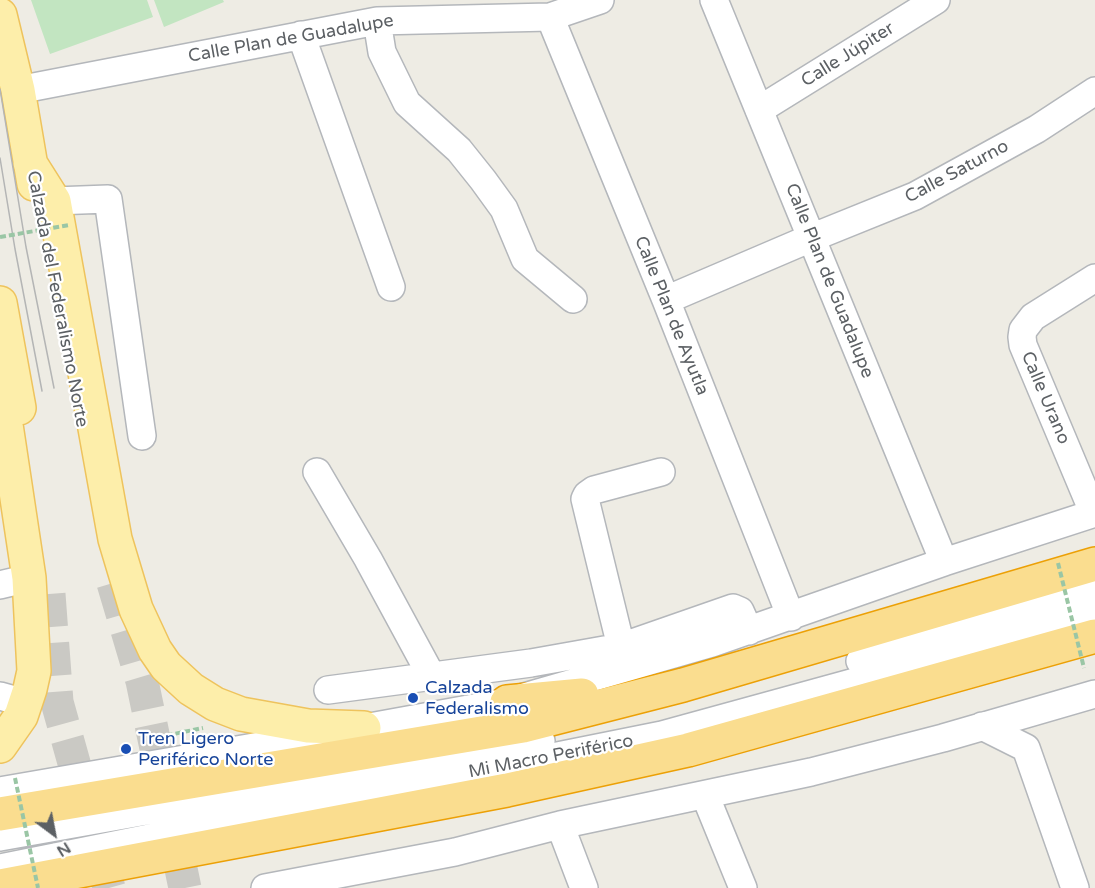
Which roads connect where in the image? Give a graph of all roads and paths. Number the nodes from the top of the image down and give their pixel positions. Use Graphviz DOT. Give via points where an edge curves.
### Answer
graph roads {
  1 [pos="600,0"];
  2 [pos="714,0"];
  3 [pos="936,0"];
  4 [pos="0,15"];
  5 [pos="550,17"];
  6 [pos="377,21"];
  7 [pos="301,35"];
  8 [pos="18,90"];
  9 [pos="1095,91"];
  10 [pos="759,110"];
  11 [pos="30,163"];
  12 [pos="62,213"];
  13 [pos="0,237"];
  14 [pos="811,237"];
  15 [pos="1095,278"];
  16 [pos="391,287"];
  17 [pos="573,299"];
  18 [pos="666,300"];
  19 [pos="0,303"];
  20 [pos="0,385"];
  21 [pos="3,417"];
  22 [pos="142,436"];
  23 [pos="317,472"];
  24 [pos="661,472"];
  25 [pos="1094,514"];
  26 [pos="944,562"];
  27 [pos="1058,563"];
  28 [pos="1095,564"];
  29 [pos="113,582"];
  30 [pos="26,586"];
  31 [pos="1095,592"];
  32 [pos="1095,616"];
  33 [pos="791,617"];
  34 [pos="1095,636"];
  35 [pos="624,657"];
  36 [pos="1084,668"];
  37 [pos="432,677"];
  38 [pos="683,685"];
  39 [pos="328,690"];
  40 [pos="1095,694"];
  41 [pos="13,700"];
  42 [pos="507,702"];
  43 [pos="1049,707"];
  44 [pos="982,726"];
  45 [pos="364,728"];
  46 [pos="0,746"];
  47 [pos="1026,748"];
  48 [pos="7,784"];
  49 [pos="705,795"];
  50 [pos="0,814"];
  51 [pos="560,825"];
  52 [pos="0,837"];
  53 [pos="0,868"];
  54 [pos="0,886"];
  55 [pos="278,886"];
  56 [pos="38,888"];
  57 [pos="584,888"];
  58 [pos="742,888"];
  59 [pos="1075,888"];
  1 -- 5 [label="street, Calle Plan de Guadalupe"];
  2 -- 10 [label="street, Calle Plan de Guadalupe"];
  3 -- 10 [label="street, Calle Júpiter"];
  4 -- 8 [label="main road, Calzada del Federalismo Norte"];
  5 -- 6 [label="street, Calle Plan de Guadalupe"];
  5 -- 18 [label="street, Calle Plan de Ayutla"];
  6 -- 7 [label="street, Calle Plan de Guadalupe"];
  6 -- 17 [label="street" via="382,52 406,103 459,150 483,180 504,209 525,259"];
  7 -- 8 [label="street, Calle Plan de Guadalupe"];
  7 -- 16 [label="street"];
  8 -- 11 [label="main road, Calzada del Federalismo Norte"];
  9 -- 14 [label="street, Calle Saturno" via="1037,129 915,196"];
  10 -- 14 [label="street, Calle Plan de Guadalupe"];
  11 -- 12 [label="main road"];
  11 -- 29 [label="main road, Calzada del Federalismo Norte"];
  12 -- 13 [label="path, bridge"];
  12 -- 22 [label="street" via="108,199"];
  12 -- 45 [label="main road" via="115,539 136,609 155,650 191,689 232,711 284,723"];
  14 -- 18 [label="street, Calle Saturno"];
  14 -- 26 [label="street, Calle Plan de Guadalupe"];
  15 -- 25 [label="street, Calle Urano" via="1033,317 1022,337"];
  18 -- 33 [label="street, Calle Plan de Ayutla"];
  19 -- 30 [label="main road" via="23,433"];
  20 -- 21 [label="main road"];
  21 -- 30 [label="main road"];
  23 -- 37 [label="street"];
  24 -- 35 [label="street" via="594,490 585,499"];
  25 -- 26 [label="street"];
  26 -- 33 [label="street"];
  27 -- 36 [label="path, bridge"];
  28 -- 38 [label="highway"];
  30 -- 41 [label="main road" via="34,671"];
  31 -- 52 [label="street, Mi Macro Periférico" via="658,720"];
  32 -- 53 [label="street, Mi Macro Periférico" via="662,735"];
  33 -- 35 [label="street" via="749,631"];
  34 -- 54 [label="highway" via="688,750 507,790"];
  35 -- 37 [label="street" via="531,663"];
  35 -- 42 [label="street"];
  37 -- 39 [label="street"];
  38 -- 42 [label="highway"];
  38 -- 50 [label="highway" via="523,726"];
  40 -- 43 [label="street"];
  41 -- 46 [label="main road" via="21,716"];
  42 -- 45 [label="street"];
  43 -- 44 [label="street"];
  43 -- 47 [label="street"];
  44 -- 47 [label="street"];
  44 -- 49 [label="street" via="811,772"];
  45 -- 48 [label="street"];
  47 -- 59 [label="street"];
  48 -- 56 [label="path, bridge"];
  49 -- 51 [label="street"];
  49 -- 58 [label="street"];
  51 -- 55 [label="street" via="455,852"];
  51 -- 57 [label="street"];
}
